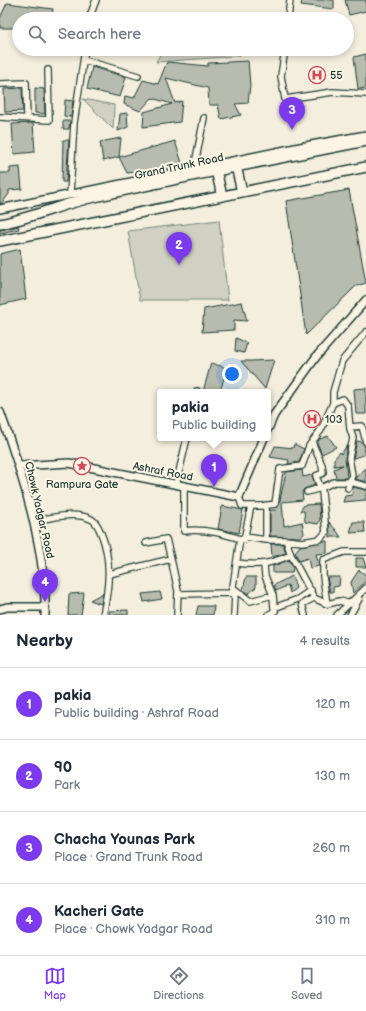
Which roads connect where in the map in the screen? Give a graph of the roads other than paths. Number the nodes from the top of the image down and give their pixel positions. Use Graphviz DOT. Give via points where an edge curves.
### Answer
graph roads {
  1 [pos="96,0"];
  2 [pos="290,0"];
  3 [pos="92,12"];
  4 [pos="289,12"];
  5 [pos="84,56"];
  6 [pos="284,56"];
  7 [pos="84,60"];
  8 [pos="48,70"];
  9 [pos="138,76"];
  10 [pos="0,84"];
  11 [pos="366,94"];
  12 [pos="0,118"];
  13 [pos="27,118"];
  14 [pos="204,118"];
  15 [pos="366,135"];
  16 [pos="366,141"];
  17 [pos="236,166"];
  18 [pos="366,167"];
  19 [pos="194,169"];
  20 [pos="216,170"];
  21 [pos="242,191"];
  22 [pos="70,194"];
  23 [pos="222,195"];
  24 [pos="0,209"];
  25 [pos="0,224"];
  26 [pos="0,241"];
  27 [pos="366,300"];
  28 [pos="366,332"];
  29 [pos="333,403"];
  30 [pos="0,412"];
  31 [pos="271,422"];
  32 [pos="350,427"];
  33 [pos="364,431"];
  34 [pos="186,441"];
  35 [pos="263,441"];
  36 [pos="312,442"];
  37 [pos="366,442"];
  38 [pos="19,466"];
  39 [pos="349,485"];
  40 [pos="180,486"];
  41 [pos="366,486"];
  42 [pos="321,488"];
  43 [pos="307,492"];
  44 [pos="239,497"];
  45 [pos="266,505"];
  46 [pos="251,506"];
  47 [pos="33,521"];
  48 [pos="243,538"];
  49 [pos="266,540"];
  50 [pos="286,540"];
  51 [pos="146,543"];
  52 [pos="366,552"];
  53 [pos="291,555"];
  54 [pos="171,559"];
  55 [pos="237,563"];
  56 [pos="264,565"];
  57 [pos="109,574"];
  58 [pos="366,588"];
  59 [pos="232,590"];
  60 [pos="311,590"];
  61 [pos="178,594"];
  62 [pos="273,595"];
  63 [pos="361,595"];
  64 [pos="314,598"];
  65 [pos="327,604"];
  66 [pos="350,604"];
  67 [pos="45,607"];
  68 [pos="0,609"];
  69 [pos="275,611"];
  70 [pos="45,615"];
  71 [pos="103,615"];
  72 [pos="178,615"];
  73 [pos="234,615"];
  74 [pos="268,615"];
  75 [pos="305,615"];
  76 [pos="337,615"];
  77 [pos="350,615"];
  1 -- 3 [label="street"];
  2 -- 4 [label="street"];
  5 -- 7 [label="street"];
  6 -- 11 [label="street" via="281,76 285,99 333,92"];
  7 -- 9 [label="street"];
  7 -- 22 [label="street" via="74,123"];
  8 -- 13 [label="street" via="49,120"];
  10 -- 13 [label="street" via="26,83"];
  12 -- 13 [label="street"];
  14 -- 19 [label="street"];
  15 -- 19 [label="street"];
  16 -- 17 [label="highway, Grand Trunk Road"];
  17 -- 20 [label="highway, Grand Trunk Road"];
  17 -- 21 [label="highway"];
  18 -- 21 [label="highway"];
  19 -- 22 [label="street"];
  20 -- 23 [label="highway"];
  20 -- 25 [label="highway, Grand Trunk Road" via="77,201 24,219"];
  21 -- 23 [label="highway"];
  22 -- 24 [label="street"];
  23 -- 26 [label="highway"];
  27 -- 31 [label="street" via="316,357"];
  28 -- 29 [label="street" via="342,361 333,392"];
  29 -- 32 [label="street" via="343,399 348,406"];
  29 -- 36 [label="street"];
  30 -- 38 [label="street, Chowk Yadgar Road"];
  32 -- 33 [label="street" via="362,426"];
  32 -- 39 [label="street" via="352,438 349,458 352,475"];
  33 -- 37 [label="street"];
  34 -- 40 [label="street"];
  35 -- 44 [label="street"];
  36 -- 42 [label="street" via="322,465 323,473 316,476"];
  36 -- 45 [label="street" via="302,466 280,469 275,504"];
  38 -- 40 [label="street, Ashraf Road" via="69,463"];
  38 -- 47 [label="street, Chowk Yadgar Road"];
  39 -- 41 [label="street"];
  39 -- 42 [label="street" via="334,482"];
  40 -- 44 [label="street, Ashraf Road"];
  40 -- 48 [label="street" via="184,531 213,532"];
  42 -- 43 [label="street"];
  42 -- 50 [label="street" via="326,532 320,539 302,542"];
  44 -- 46 [label="street" via="242,506"];
  45 -- 46 [label="street"];
  45 -- 49 [label="street"];
  46 -- 48 [label="street"];
  47 -- 57 [label="street" via="71,515 92,519 99,527 107,548"];
  47 -- 67 [label="street, Chowk Yadgar Road" via="39,549"];
  48 -- 49 [label="street"];
  48 -- 55 [label="street"];
  49 -- 50 [label="street"];
  50 -- 53 [label="street"];
  51 -- 54 [label="street" via="166,539"];
  52 -- 65 [label="street" via="344,552 322,560"];
  53 -- 56 [label="street"];
  53 -- 60 [label="street"];
  54 -- 57 [label="street"];
  54 -- 61 [label="street"];
  55 -- 56 [label="street"];
  55 -- 59 [label="street"];
  56 -- 62 [label="street" via="265,576"];
  57 -- 71 [label="street"];
  58 -- 63 [label="street"];
  59 -- 61 [label="street" via="207,595"];
  59 -- 62 [label="street" via="250,601"];
  59 -- 73 [label="street" via="235,594"];
  60 -- 64 [label="street"];
  60 -- 69 [label="street"];
  61 -- 72 [label="street"];
  62 -- 69 [label="street"];
  63 -- 66 [label="street"];
  63 -- 77 [label="street"];
  64 -- 65 [label="street"];
  64 -- 75 [label="street" via="302,604"];
  65 -- 66 [label="street" via="340,601"];
  66 -- 76 [label="street"];
  67 -- 68 [label="street"];
  67 -- 70 [label="street, Chowk Yadgar Road"];
  69 -- 74 [label="street"];
}
